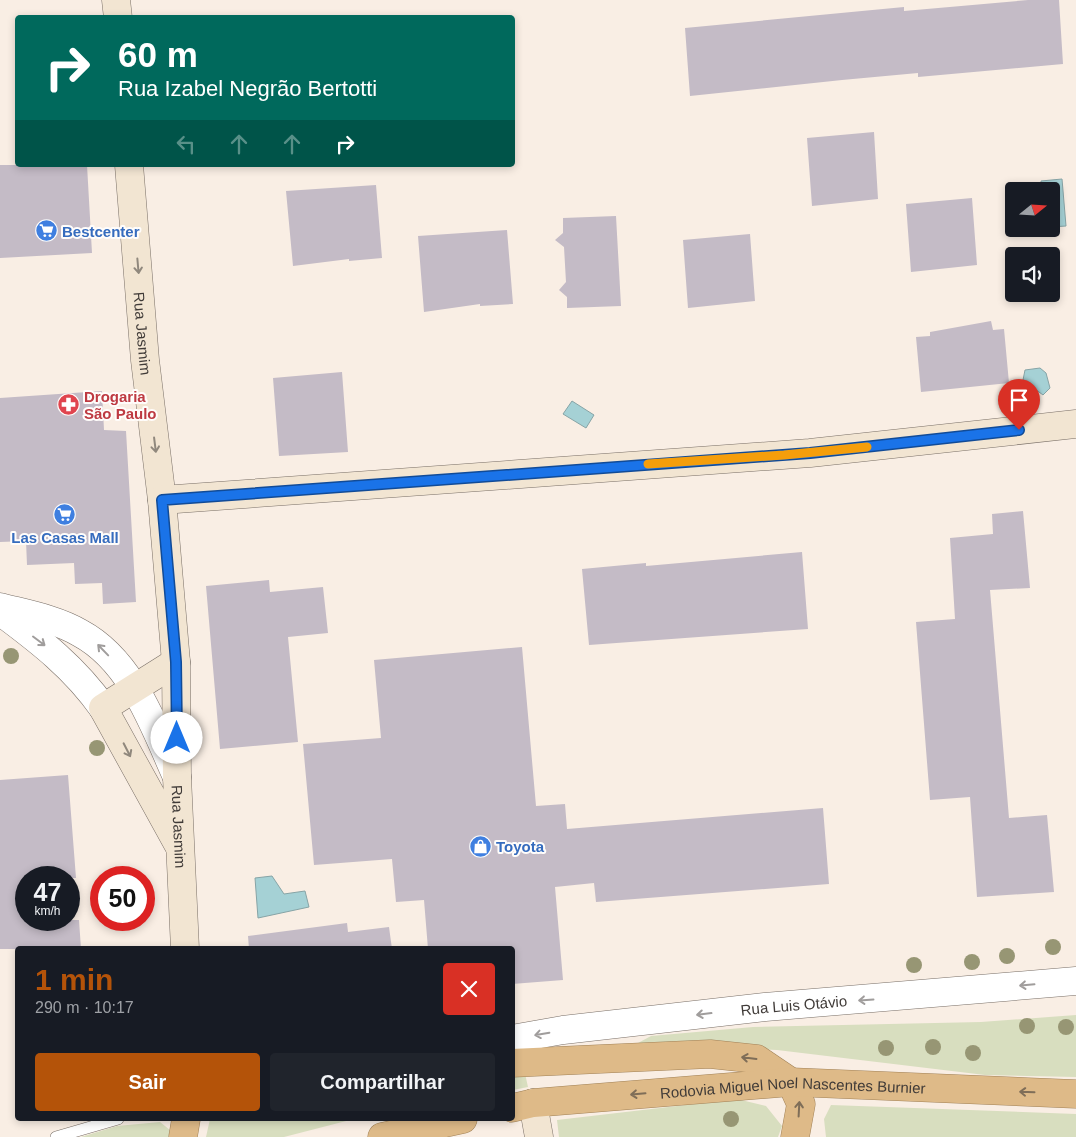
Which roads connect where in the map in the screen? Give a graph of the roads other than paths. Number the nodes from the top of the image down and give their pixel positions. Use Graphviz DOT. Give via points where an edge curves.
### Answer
graph roads {
  1 [pos="116,0"];
  2 [pos="118,15"];
  3 [pos="129,167"];
  4 [pos="1076,424"];
  5 [pos="162,500"];
  6 [pos="0,607"];
  7 [pos="0,611"];
  8 [pos="176,662"];
  9 [pos="134,688"];
  10 [pos="103,708"];
  11 [pos="177,777"];
  12 [pos="181,850"];
  13 [pos="185,946"];
  14 [pos="1076,981"];
  15 [pos="515,1038"];
  16 [pos="515,1063"];
  17 [pos="791,1082"];
  18 [pos="1076,1094"];
  19 [pos="523,1105"];
  20 [pos="111,1121"];
  21 [pos="186,1121"];
  22 [pos="454,1121"];
  23 [pos="56,1137"];
  24 [pos="183,1137"];
  25 [pos="382,1137"];
  26 [pos="539,1137"];
  27 [pos="795,1137"];
  1 -- 2 [label="main road"];
  3 -- 5 [label="main road, Rua Jasmim, one-way"];
  4 -- 5 [label="main road" via="810,453"];
  5 -- 8 [label="main road, Rua Jasmim"];
  9 -- 6 [label="street, one-way" via="96,642 51,620"];
  7 -- 10 [label="street, one-way" via="52,650 86,683"];
  8 -- 9 [label="main road"];
  8 -- 11 [label="main road, Rua Jasmim"];
  9 -- 10 [label="main road"];
  9 -- 11 [label="street"];
  10 -- 12 [label="main road, one-way"];
  11 -- 12 [label="main road, Rua Jasmim"];
  12 -- 13 [label="main road, Rua Jasmim"];
  14 -- 15 [label="street, Rua Luis Otávio, one-way" via="765,1007"];
  17 -- 16 [label="highway, one-way" via="757,1059 710,1054"];
  18 -- 17 [label="highway, Rodovia Miguel Noel Nascentes Burnier, one-way"];
  17 -- 19 [label="highway, Rodovia Miguel Noel Nascentes Burnier, one-way"];
  27 -- 17 [label="highway, one-way" via="801,1104"];
  19 -- 26 [label="main road"];
  20 -- 23 [label="lane"];
  21 -- 24 [label="highway"];
  22 -- 25 [label="highway"];
}
